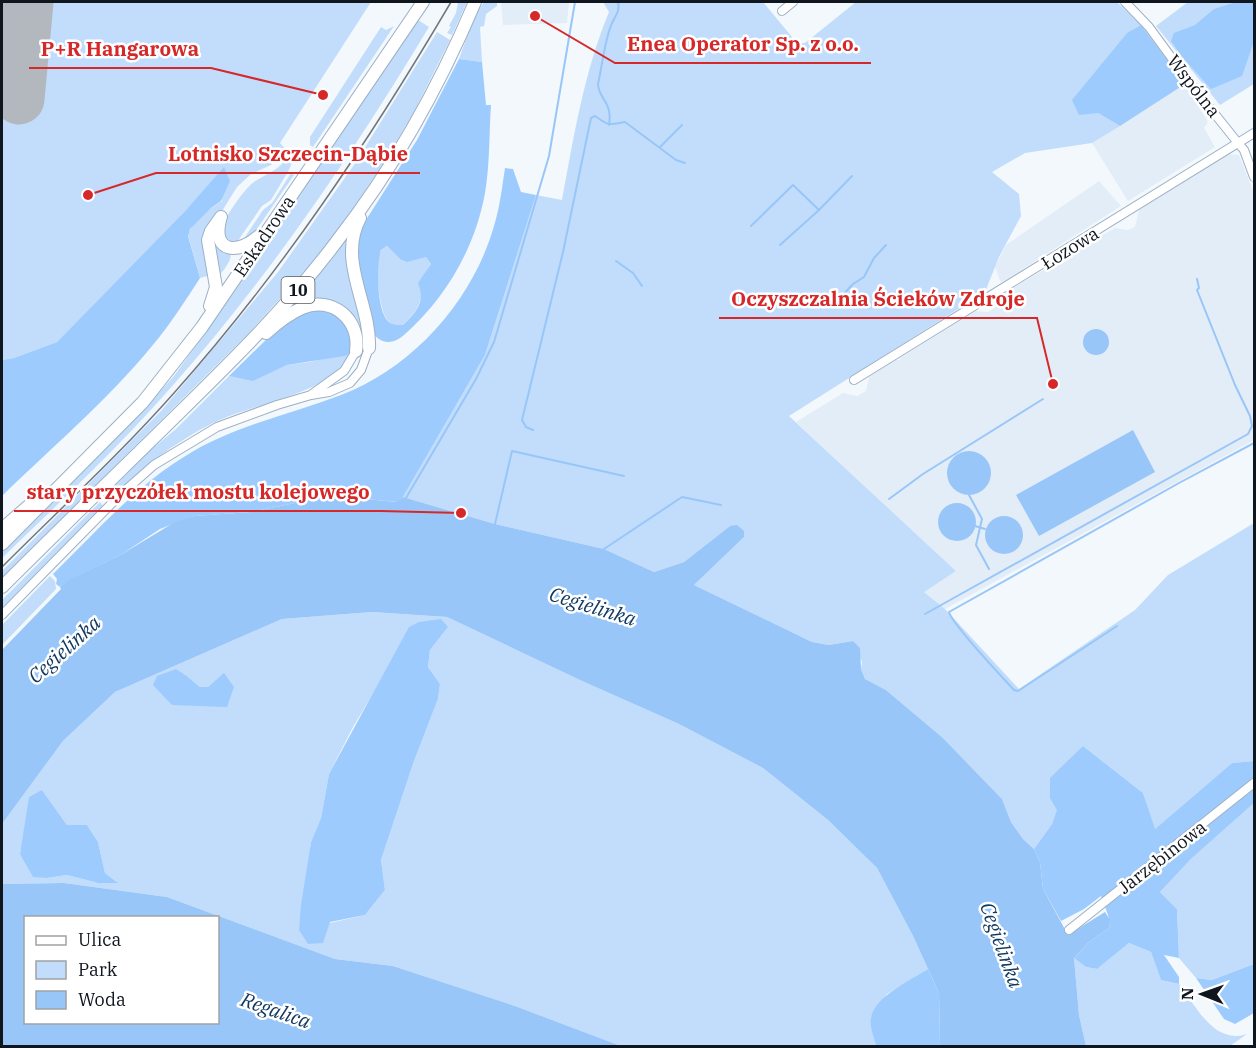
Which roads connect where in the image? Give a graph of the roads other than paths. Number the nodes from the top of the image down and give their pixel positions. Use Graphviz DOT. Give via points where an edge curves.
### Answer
graph roads {
  1 [pos="414,2"];
  2 [pos="423,2"];
  3 [pos="475,2"];
  4 [pos="793,2"];
  5 [pos="1125,2"];
  6 [pos="782,11"];
  7 [pos="399,36"];
  8 [pos="1254,133"];
  9 [pos="1238,143"];
  10 [pos="1254,177"];
  11 [pos="374,191"];
  12 [pos="269,227"];
  13 [pos="202,327"];
  14 [pos="363,350"];
  15 [pos="854,380"];
  16 [pos="211,381"];
  17 [pos="311,395"];
  18 [pos="88,457"];
  19 [pos="2,529"];
  20 [pos="2,544"];
  21 [pos="2,587"];
  22 [pos="2,615"];
  23 [pos="1254,783"];
  24 [pos="1069,930"];
  1 -- 7 [label="main road"];
  2 -- 7 [label="main road, Eskadrowa"];
  3 -- 11 [label="main road, 10" via="409,137"];
  4 -- 6 [label="street"];
  5 -- 9 [label="street, Wspólna" via="1149,27"];
  7 -- 12 [label="main road, Eskadrowa"];
  8 -- 9 [label="street, Łozowa"];
  9 -- 10 [label="street, Wspólna"];
  9 -- 15 [label="street, Łozowa"];
  11 -- 14 [label="main road" via="357,223 352,247 368,333"];
  11 -- 16 [label="main road, 10" via="299,288"];
  12 -- 13 [label="main road, Eskadrowa"];
  12 -- 13 [label="main road" via="238,249 221,240 221,217 211,231 208,246 216,289"];
  13 -- 18 [label="main road, Eskadrowa" via="159,385"];
  14 -- 16 [label="main road" via="356,330 342,312 311,305 283,319"];
  14 -- 17 [label="street" via="344,371"];
  14 -- 17 [label="street" via="362,370 350,383"];
  16 -- 21 [label="main road, 10"];
  17 -- 22 [label="street" via="217,427 154,465"];
  18 -- 19 [label="main road"];
  18 -- 20 [label="main road"];
  23 -- 24 [label="street, Jarzębinowa"];
}
